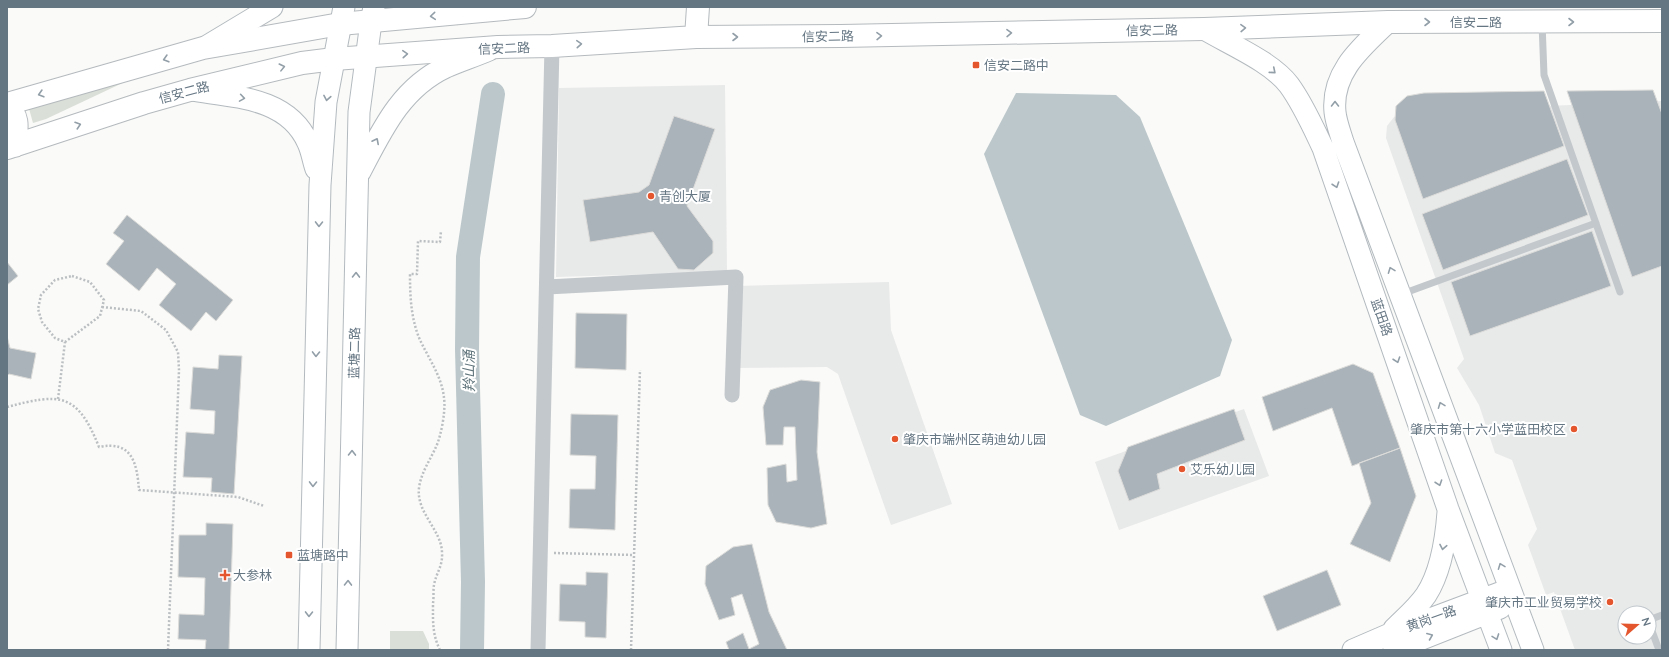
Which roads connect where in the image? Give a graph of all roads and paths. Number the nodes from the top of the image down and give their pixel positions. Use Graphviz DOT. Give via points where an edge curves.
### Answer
graph roads {
  1 [pos="272,7"];
  2 [pos="525,7"];
  3 [pos="698,7"];
  4 [pos="497,8"];
  5 [pos="373,14"];
  6 [pos="342,16"];
  7 [pos="1662,21"];
  8 [pos="1388,22"];
  9 [pos="1542,22"];
  10 [pos="1204,29"];
  11 [pos="696,37"];
  12 [pos="552,46"];
  13 [pos="498,47"];
  14 [pos="203,48"];
  15 [pos="366,57"];
  16 [pos="334,59"];
  17 [pos="190,90"];
  18 [pos="7,104"];
  19 [pos="7,107"];
  20 [pos="11,147"];
  21 [pos="358,176"];
  22 [pos="320,185"];
  23 [pos="1596,223"];
  24 [pos="440,231"];
  25 [pos="547,287"];
  26 [pos="1620,292"];
  27 [pos="1400,295"];
  28 [pos="102,307"];
  29 [pos="65,342"];
  30 [pos="640,370"];
  31 [pos="732,395"];
  32 [pos="58,399"];
  33 [pos="7,407"];
  34 [pos="175,492"];
  35 [pos="264,506"];
  36 [pos="1448,509"];
  37 [pos="541,552"];
  38 [pos="634,555"];
  39 [pos="1513,596"];
  40 [pos="1484,607"];
  41 [pos="1392,642"];
  42 [pos="168,650"];
  43 [pos="308,650"];
  44 [pos="347,650"];
  45 [pos="440,650"];
  46 [pos="538,650"];
  47 [pos="631,650"];
  48 [pos="1353,650"];
  49 [pos="1500,650"];
  50 [pos="1533,650"];
  1 -- 14 [label="main road"];
  2 -- 4 [label="main road"];
  3 -- 11 [label="main road"];
  4 -- 5 [label="main road, one-way"];
  5 -- 6 [label="main road"];
  5 -- 15 [label="main road, 蓝塘二路"];
  6 -- 14 [label="main road"];
  6 -- 16 [label="main road"];
  9 -- 7 [label="main road, 信安二路, one-way"];
  8 -- 9 [label="main road, 信安二路, one-way"];
  10 -- 8 [label="main road, 信安二路, one-way"];
  27 -- 8 [label="main road, 蓝田路, one-way" via="1343,142 1335,112 1339,78 1360,48"];
  9 -- 23 [label="lane" via="1544,75"];
  11 -- 10 [label="main road, 信安二路, one-way"];
  10 -- 36 [label="main road, 蓝田路, one-way" via="1271,68 1288,84 1310,120 1323,148"];
  12 -- 11 [label="main road, 信安二路, one-way"];
  12 -- 13 [label="main road, 信安二路"];
  12 -- 25 [label="street"];
  15 -- 13 [label="main road, 信安二路, one-way"];
  21 -- 13 [label="main road, one-way" via="388,120 407,95 427,78"];
  14 -- 18 [label="main road, one-way"];
  15 -- 16 [label="main road, 信安二路"];
  15 -- 21 [label="main road, 蓝塘二路" via="359,112"];
  17 -- 16 [label="main road, 信安二路, one-way" via="302,62"];
  16 -- 22 [label="main road, one-way" via="326,102"];
  20 -- 17 [label="main road, 信安二路, one-way"];
  17 -- 22 [label="main road, one-way" via="249,99 282,111 299,128 309,143"];
  19 -- 20 [label="main road" via="16,119 17,129"];
  44 -- 21 [label="main road, 蓝塘二路, one-way"];
  22 -- 43 [label="main road, one-way"];
  23 -- 26 [label="lane"];
  23 -- 27 [label="lane"];
  24 -- 45 [label="path" via="440,242 418,242 417,274 410,274 412,316 420,339 437,371 444,399 442,428 436,448 425,466 419,488 421,504 427,520 438,536 442,551 441,566 434,584 433,628"];
  25 -- 31 [label="street" via="736,277"];
  25 -- 37 [label="street"];
  39 -- 27 [label="main road, 蓝田路, one-way"];
  28 -- 29 [label="path" via="100,316"];
  28 -- 29 [label="path" via="104,300 90,282 72,276 55,280 41,295 38,309 42,322 54,338"];
  28 -- 34 [label="path" via="141,311 166,330 178,352"];
  29 -- 32 [label="path"];
  30 -- 38 [label="path"];
  32 -- 33 [label="path" via="38,399"];
  32 -- 34 [label="path" via="74,405 84,416 99,446 111,444 122,447 132,458 138,470 139,490"];
  34 -- 35 [label="path" via="238,497"];
  34 -- 42 [label="path"];
  36 -- 40 [label="main road, 蓝田路"];
  36 -- 41 [label="main road, one-way" via="1442,553 1426,594"];
  37 -- 38 [label="path"];
  37 -- 46 [label="street"];
  38 -- 47 [label="path"];
  39 -- 40 [label="main road, 黄岗一路"];
  39 -- 50 [label="main road, 蓝田路"];
  40 -- 41 [label="main road, 黄岗一路"];
  40 -- 49 [label="main road, 蓝田路, one-way"];
  41 -- 48 [label="main road, 黄岗一路"];
}
